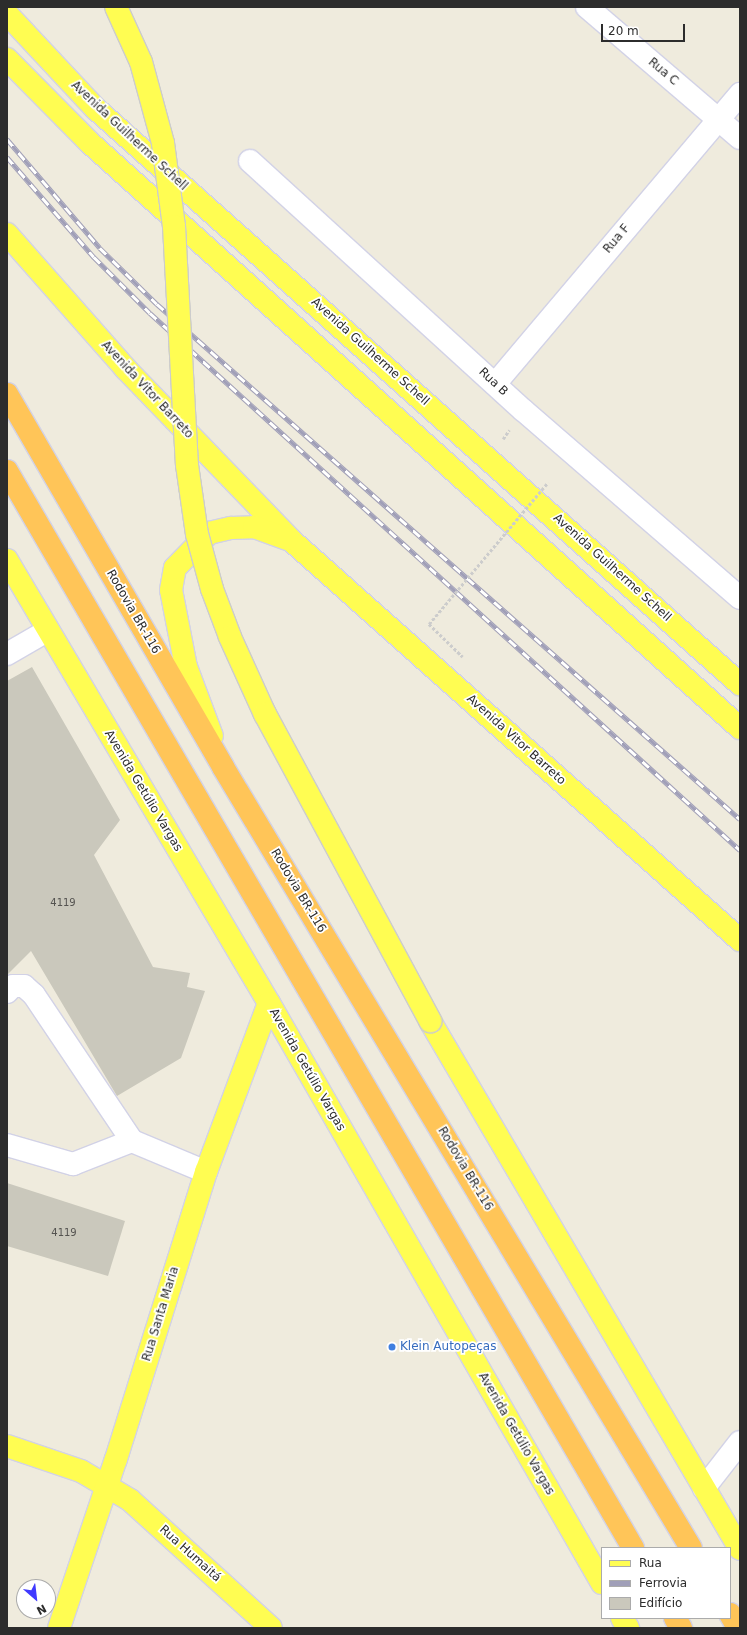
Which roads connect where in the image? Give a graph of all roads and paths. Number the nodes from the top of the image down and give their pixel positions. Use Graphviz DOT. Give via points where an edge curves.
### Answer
graph roads {
  1 [pos="116,7"];
  2 [pos="587,7"];
  3 [pos="7,14"];
  4 [pos="7,59"];
  5 [pos="740,94"];
  6 [pos="718,119"];
  7 [pos="740,138"];
  8 [pos="250,161"];
  9 [pos="7,234"];
  10 [pos="495,384"];
  11 [pos="7,394"];
  12 [pos="524,410"];
  13 [pos="489,458"];
  14 [pos="7,470"];
  15 [pos="548,482"];
  16 [pos="292,541"];
  17 [pos="7,560"];
  18 [pos="740,598"];
  19 [pos="429,624"];
  20 [pos="47,630"];
  21 [pos="7,654"];
  22 [pos="740,684"];
  23 [pos="740,728"];
  24 [pos="223,767"];
  25 [pos="740,940"];
  26 [pos="7,992"];
  27 [pos="269,1003"];
  28 [pos="132,1141"];
  29 [pos="7,1145"];
  30 [pos="206,1172"];
  31 [pos="740,1442"];
  32 [pos="7,1446"];
  33 [pos="106,1484"];
  34 [pos="704,1488"];
  35 [pos="632,1547"];
  36 [pos="690,1547"];
  37 [pos="740,1549"];
  38 [pos="601,1581"];
  39 [pos="731,1616"];
  40 [pos="623,1619"];
  41 [pos="676,1619"];
  42 [pos="59,1628"];
  43 [pos="271,1628"];
  44 [pos="628,1628"];
  45 [pos="681,1628"];
  46 [pos="738,1628"];
  1 -- 34 [label="main road, bridge" via="141,62 158,117 164,149 174,226 187,465 197,534 212,590 230,637 266,714 430,1021"];
  2 -- 6 [label="street, Rua C"];
  3 -- 13 [label="main road, Avenida Guilherme Schell" via="95,108"];
  4 -- 23 [label="main road" via="89,142"];
  5 -- 6 [label="street, Rua F"];
  6 -- 7 [label="street, Rua C"];
  6 -- 10 [label="street, Rua F"];
  8 -- 10 [label="street, Rua B"];
  9 -- 16 [label="main road, Avenida Vitor Barreto" via="125,368"];
  10 -- 12 [label="street, Rua B"];
  11 -- 24 [label="highway, Rodovia BR-116"];
  12 -- 13 [label="path"];
  12 -- 18 [label="street, Rua B"];
  13 -- 22 [label="main road, Avenida Guilherme Schell"];
  14 -- 35 [label="highway"];
  15 -- 19 [label="path, bridge"];
  16 -- 24 [label="main road, Avenida Vitor Barreto" via="254,527 216,531 209,533 175,568 171,590 186,667"];
  16 -- 25 [label="main road, Avenida Vitor Barreto"];
  17 -- 20 [label="main road, Avenida Getúlio Vargas"];
  20 -- 21 [label="street"];
  20 -- 27 [label="main road, Avenida Getúlio Vargas"];
  24 -- 36 [label="highway, Rodovia BR-116"];
  26 -- 28 [label="street" via="13,986 24,986 34,995"];
  27 -- 30 [label="main road, Rua Santa Maria"];
  27 -- 38 [label="main road, Avenida Getúlio Vargas"];
  28 -- 29 [label="street" via="72,1164"];
  28 -- 30 [label="street"];
  30 -- 33 [label="main road, Rua Santa Maria"];
  31 -- 34 [label="street"];
  32 -- 33 [label="main road, Rua Humaitá" via="81,1471"];
  33 -- 42 [label="main road, Rua Santa Maria"];
  33 -- 43 [label="main road, Rua Humaitá" via="130,1500"];
  34 -- 37 [label="main road"];
  39 -- 46 [label="highway"];
  40 -- 44 [label="main road"];
  41 -- 45 [label="highway"];
}
